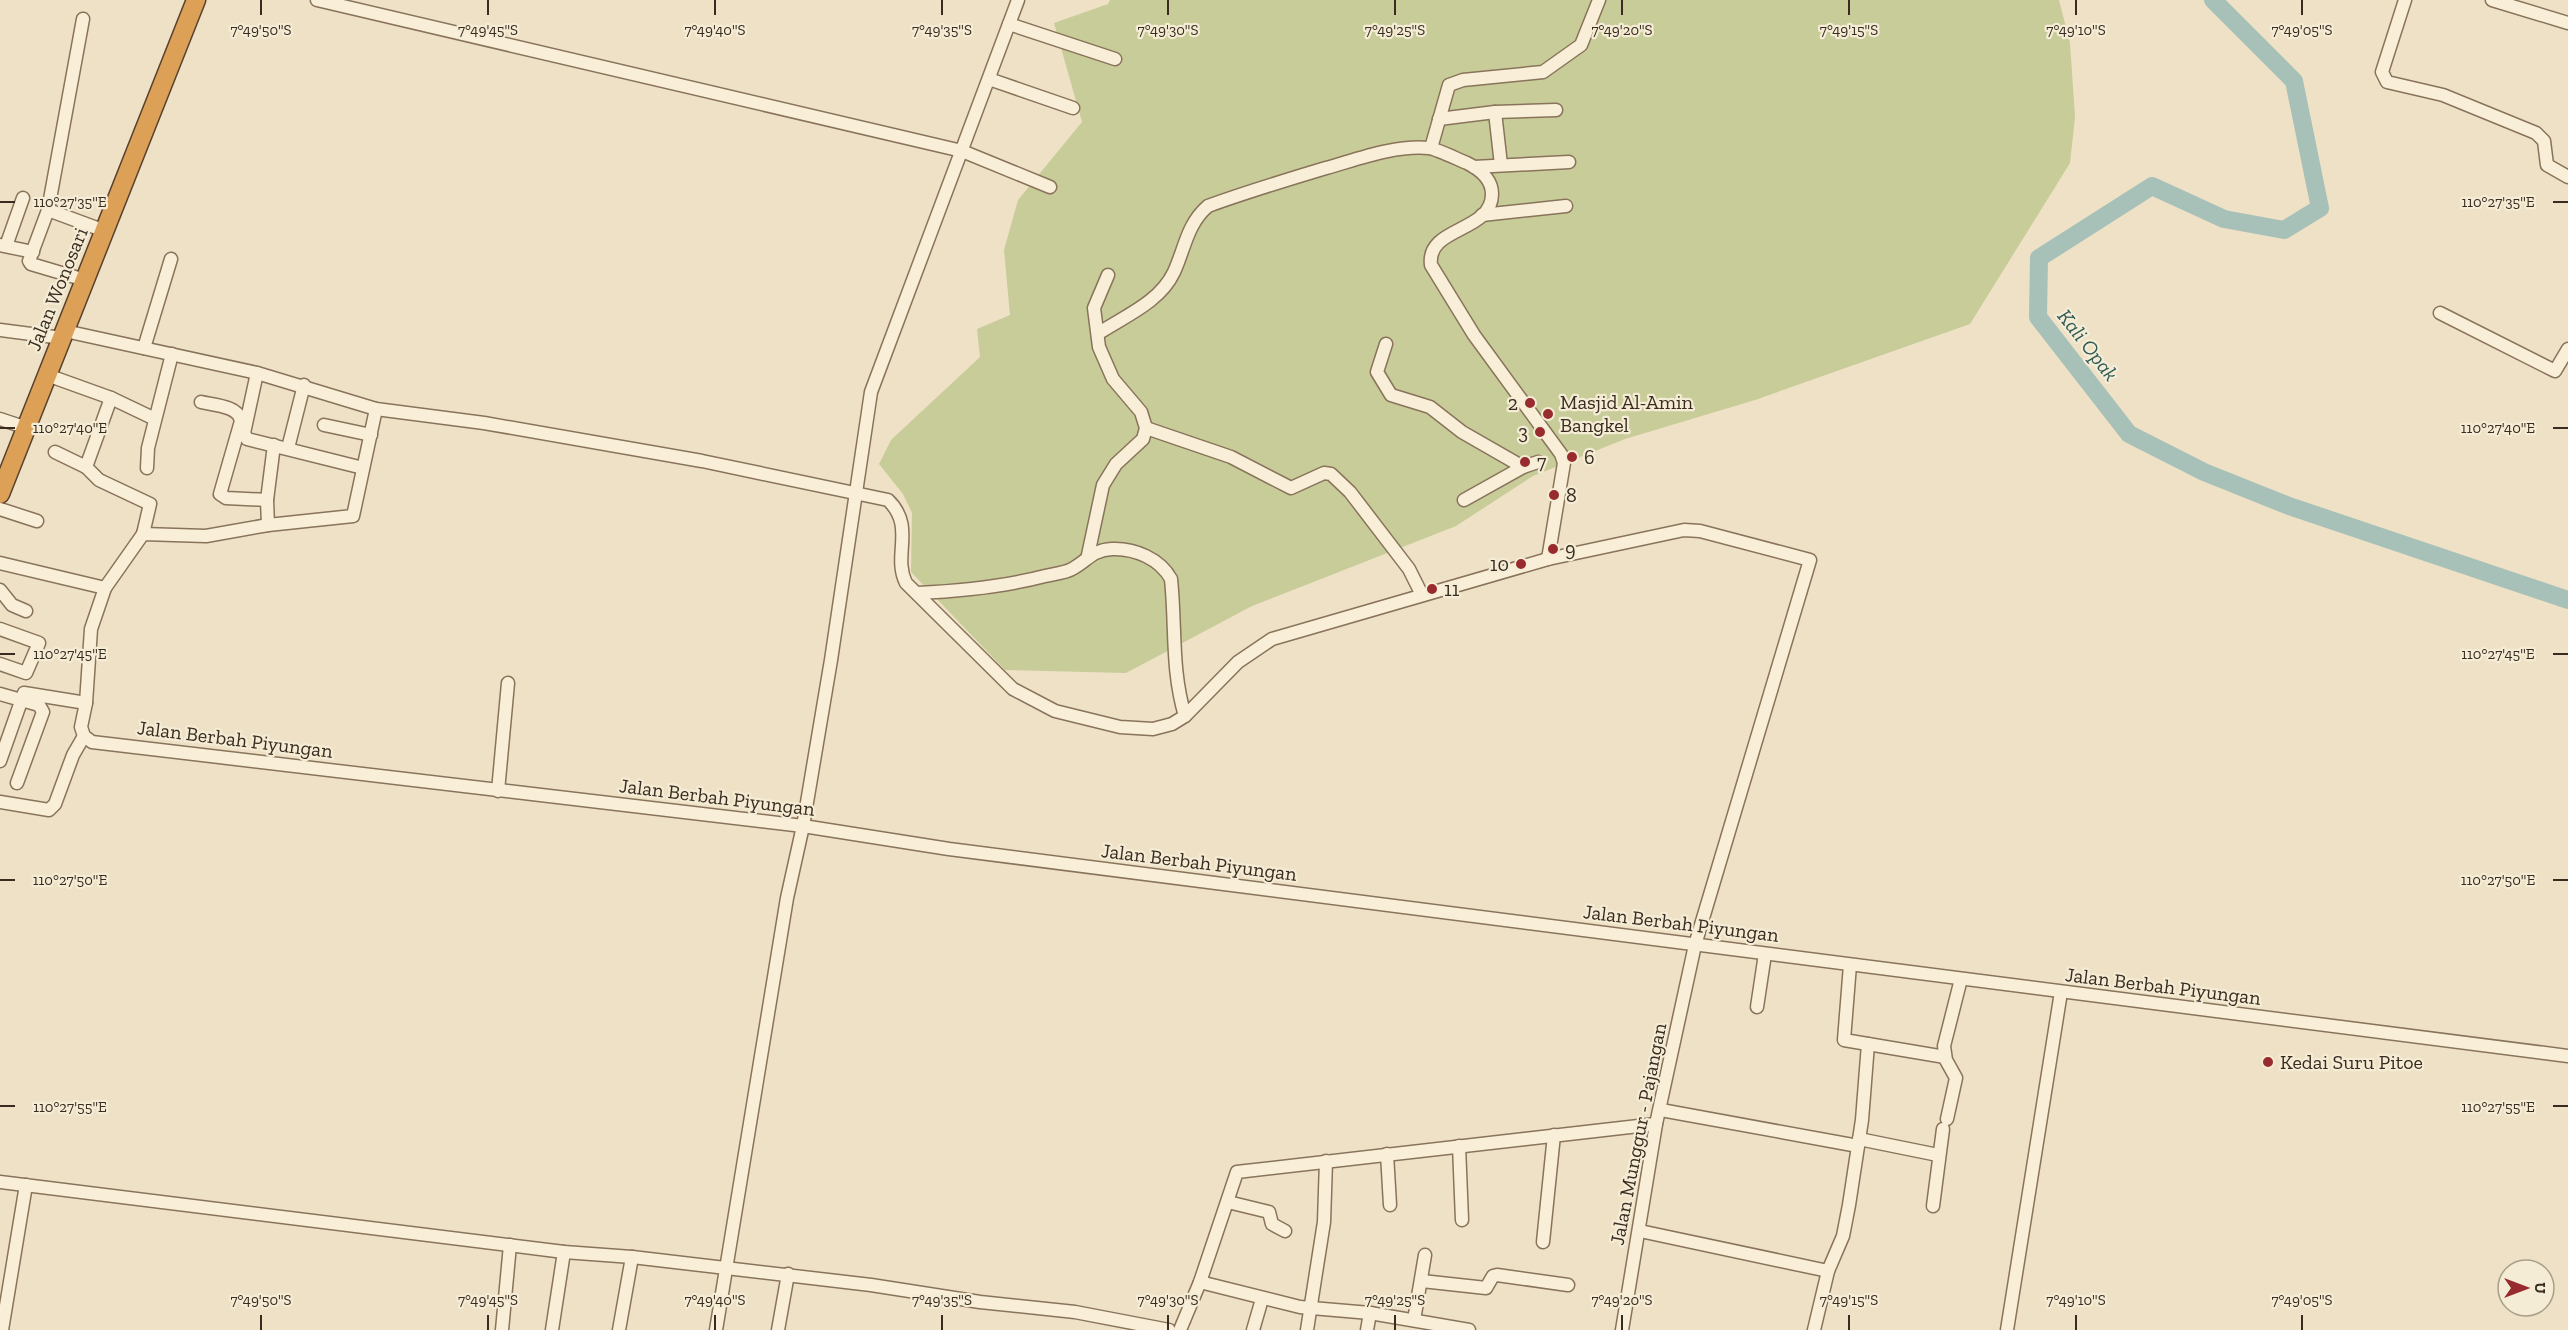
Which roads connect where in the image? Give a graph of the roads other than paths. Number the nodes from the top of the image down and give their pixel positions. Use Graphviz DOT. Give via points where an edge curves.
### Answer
graph roads {
  1 [pos="196,0"];
  2 [pos="317,0"];
  3 [pos="1018,0"];
  4 [pos="1599,0"];
  5 [pos="2405,0"];
  6 [pos="2492,0"];
  7 [pos="83,19"];
  8 [pos="2568,23"];
  9 [pos="1009,24"];
  10 [pos="1115,59"];
  11 [pos="989,79"];
  12 [pos="1073,108"];
  13 [pos="1556,110"];
  14 [pos="1495,112"];
  15 [pos="1439,119"];
  16 [pos="1431,148"];
  17 [pos="962,151"];
  18 [pos="1569,162"];
  19 [pos="1501,165"];
  20 [pos="1474,167"];
  21 [pos="2568,177"];
  22 [pos="1050,187"];
  23 [pos="23,198"];
  24 [pos="1566,206"];
  25 [pos="48,210"];
  26 [pos="1482,215"];
  27 [pos="105,231"];
  28 [pos="3,245"];
  29 [pos="33,252"];
  30 [pos="171,259"];
  31 [pos="1108,275"];
  32 [pos="85,280"];
  33 [pos="2440,313"];
  34 [pos="0,330"];
  35 [pos="1099,333"];
  36 [pos="64,335"];
  37 [pos="1386,344"];
  38 [pos="144,348"];
  39 [pos="2568,349"];
  40 [pos="172,354"];
  41 [pos="257,374"];
  42 [pos="47,375"];
  43 [pos="304,385"];
  44 [pos="111,398"];
  45 [pos="201,402"];
  46 [pos="376,409"];
  47 [pos="0,419"];
  48 [pos="155,419"];
  49 [pos="324,425"];
  50 [pos="27,428"];
  51 [pos="1146,428"];
  52 [pos="371,435"];
  53 [pos="274,445"];
  54 [pos="288,448"];
  55 [pos="55,452"];
  56 [pos="1538,462"];
  57 [pos="86,467"];
  58 [pos="1523,467"];
  59 [pos="147,468"];
  60 [pos="363,468"];
  61 [pos="858,492"];
  62 [pos="0,494"];
  63 [pos="267,500"];
  64 [pos="1464,500"];
  65 [pos="0,509"];
  66 [pos="37,521"];
  67 [pos="268,525"];
  68 [pos="143,534"];
  69 [pos="1394,538"];
  70 [pos="1088,555"];
  71 [pos="1548,559"];
  72 [pos="0,563"];
  73 [pos="105,588"];
  74 [pos="0,590"];
  75 [pos="917,593"];
  76 [pos="1425,594"];
  77 [pos="26,611"];
  78 [pos="0,629"];
  79 [pos="0,664"];
  80 [pos="508,682"];
  81 [pos="0,694"];
  82 [pos="22,701"];
  83 [pos="86,703"];
  84 [pos="1185,716"];
  85 [pos="84,736"];
  86 [pos="0,761"];
  87 [pos="17,783"];
  88 [pos="498,791"];
  89 [pos="0,802"];
  90 [pos="803,826"];
  91 [pos="1695,945"];
  92 [pos="1764,954"];
  93 [pos="1850,965"];
  94 [pos="1961,979"];
  95 [pos="2061,992"];
  96 [pos="1757,1007"];
  97 [pos="1868,1044"];
  98 [pos="2568,1056"];
  99 [pos="1945,1057"];
  100 [pos="1661,1110"];
  101 [pos="1656,1124"];
  102 [pos="1554,1135"];
  103 [pos="1858,1142"];
  104 [pos="1459,1146"];
  105 [pos="1388,1154"];
  106 [pos="1938,1155"];
  107 [pos="1326,1161"];
  108 [pos="0,1182"];
  109 [pos="26,1185"];
  110 [pos="1228,1202"];
  111 [pos="1390,1205"];
  112 [pos="1933,1206"];
  113 [pos="1462,1220"];
  114 [pos="1285,1231"];
  115 [pos="1640,1231"];
  116 [pos="1543,1242"];
  117 [pos="510,1245"];
  118 [pos="564,1252"];
  119 [pos="1425,1255"];
  120 [pos="632,1257"];
  121 [pos="725,1269"];
  122 [pos="1828,1271"];
  123 [pos="788,1274"];
  124 [pos="1422,1281"];
  125 [pos="1200,1282"];
  126 [pos="1568,1285"];
  127 [pos="1262,1299"];
  128 [pos="1310,1309"];
  129 [pos="1370,1313"];
  130 [pos="1414,1320"];
  131 [pos="2,1330"];
  132 [pos="502,1330"];
  133 [pos="552,1330"];
  134 [pos="619,1330"];
  135 [pos="716,1330"];
  136 [pos="778,1330"];
  137 [pos="1169,1330"];
  138 [pos="1180,1330"];
  139 [pos="1253,1330"];
  140 [pos="1307,1330"];
  141 [pos="1367,1330"];
  142 [pos="1469,1330"];
  143 [pos="1622,1330"];
  144 [pos="1814,1330"];
  145 [pos="2007,1330"];
  1 -- 27 [label="highway, Jalan Wonosari"];
  2 -- 17 [label="street"];
  3 -- 9 [label="street"];
  4 -- 15 [label="street" via="1586,37 1565,58 1535,74 1452,82 1446,89"];
  5 -- 21 [label="street" via="2382,72 2387,82 2443,95 2536,133 2544,141 2547,165"];
  6 -- 8 [label="street"];
  7 -- 25 [label="street"];
  9 -- 10 [label="street"];
  9 -- 11 [label="street"];
  11 -- 12 [label="street"];
  11 -- 17 [label="street"];
  13 -- 14 [label="street"];
  14 -- 15 [label="street"];
  14 -- 19 [label="street"];
  15 -- 16 [label="street"];
  16 -- 20 [label="street"];
  16 -- 35 [label="street" via="1367,156 1208,206 1192,225 1167,283 1148,303"];
  17 -- 22 [label="street"];
  17 -- 61 [label="street" via="871,392"];
  18 -- 19 [label="street"];
  19 -- 20 [label="street"];
  20 -- 26 [label="street" via="1485,175 1492,195"];
  23 -- 28 [label="street"];
  24 -- 26 [label="street"];
  25 -- 27 [label="street"];
  25 -- 29 [label="street"];
  26 -- 71 [label="street" via="1436,243 1431,265 1474,335 1561,454 1564,463"];
  27 -- 32 [label="highway, Jalan Wonosari"];
  28 -- 29 [label="street"];
  29 -- 32 [label="street" via="31,264"];
  30 -- 38 [label="street"];
  31 -- 35 [label="street" via="1094,308"];
  32 -- 36 [label="highway, Jalan Wonosari"];
  33 -- 39 [label="street" via="2555,371"];
  34 -- 36 [label="street"];
  35 -- 51 [label="street" via="1099,347 1108,371 1141,412"];
  36 -- 38 [label="street"];
  36 -- 42 [label="highway, Jalan Wonosari"];
  37 -- 58 [label="street" via="1377,372 1391,395 1430,407 1462,432"];
  38 -- 40 [label="street"];
  40 -- 41 [label="street"];
  40 -- 48 [label="street"];
  41 -- 43 [label="street"];
  41 -- 53 [label="street" via="244,433 250,441"];
  42 -- 44 [label="street"];
  42 -- 50 [label="highway, Jalan Wonosari"];
  43 -- 46 [label="street"];
  43 -- 54 [label="street"];
  44 -- 48 [label="street"];
  44 -- 57 [label="street"];
  45 -- 63 [label="street" via="235,410 240,415 220,494 226,498"];
  46 -- 52 [label="street"];
  46 -- 61 [label="street" via="702,460"];
  47 -- 50 [label="street"];
  48 -- 59 [label="street"];
  49 -- 52 [label="street"];
  50 -- 62 [label="highway, Jalan Wonosari"];
  51 -- 70 [label="street" via="1143,439 1116,465 1104,486"];
  51 -- 76 [label="street" via="1231,457 1291,488 1324,473 1331,474 1350,492"];
  52 -- 60 [label="street"];
  53 -- 54 [label="street"];
  53 -- 63 [label="street"];
  54 -- 60 [label="street"];
  55 -- 57 [label="street"];
  56 -- 58 [label="street"];
  57 -- 68 [label="street" via="99,480 150,504"];
  58 -- 64 [label="street"];
  60 -- 67 [label="street" via="354,512 349,518"];
  61 -- 75 [label="street" via="888,500 901,517 900,571"];
  61 -- 90 [label="street"];
  63 -- 67 [label="street"];
  65 -- 66 [label="street"];
  67 -- 68 [label="street" via="206,536"];
  68 -- 73 [label="street"];
  69 -- 76 [label="street" via="1407,553"];
  70 -- 75 [label="street" via="1072,569 1030,580 976,590"];
  70 -- 84 [label="street" via="1124,550 1149,557 1165,568 1171,579 1173,662"];
  71 -- 76 [label="street"];
  71 -- 91 [label="street, Jalan Munggur - Pajangan" via="1684,530 1810,560"];
  72 -- 73 [label="street"];
  73 -- 83 [label="street" via="91,629"];
  74 -- 77 [label="street" via="12,605"];
  75 -- 84 [label="street" via="1013,688 1055,711 1120,727 1153,729"];
  76 -- 84 [label="street" via="1272,639 1238,662"];
  78 -- 79 [label="street" via="39,643 26,673"];
  80 -- 88 [label="street"];
  81 -- 82 [label="street"];
  82 -- 83 [label="street" via="24,693 29,692"];
  82 -- 86 [label="street"];
  82 -- 87 [label="street" via="39,705 43,711"];
  83 -- 85 [label="street" via="81,728"];
  85 -- 88 [label="street, Jalan Berbah Piyungan" via="92,742"];
  85 -- 89 [label="street" via="49,810"];
  88 -- 90 [label="street, Jalan Berbah Piyungan"];
  90 -- 91 [label="street, Jalan Berbah Piyungan" via="949,849"];
  90 -- 121 [label="street" via="787,898"];
  91 -- 92 [label="street, Jalan Berbah Piyungan"];
  91 -- 100 [label="street, Jalan Munggur - Pajangan"];
  92 -- 93 [label="street, Jalan Berbah Piyungan"];
  92 -- 96 [label="street"];
  93 -- 94 [label="street, Jalan Berbah Piyungan"];
  93 -- 97 [label="street" via="1844,1040"];
  94 -- 95 [label="street, Jalan Berbah Piyungan"];
  94 -- 99 [label="street" via="1944,1046"];
  95 -- 98 [label="street, Jalan Berbah Piyungan"];
  95 -- 145 [label="street"];
  97 -- 99 [label="street"];
  97 -- 103 [label="street"];
  99 -- 106 [label="street" via="1956,1078"];
  100 -- 101 [label="street, Jalan Munggur - Pajangan"];
  100 -- 103 [label="street"];
  101 -- 102 [label="street"];
  101 -- 115 [label="street, Jalan Munggur - Pajangan"];
  102 -- 104 [label="street"];
  102 -- 116 [label="street"];
  103 -- 106 [label="street"];
  103 -- 122 [label="street" via="1843,1236"];
  104 -- 105 [label="street"];
  104 -- 113 [label="street"];
  105 -- 107 [label="street"];
  105 -- 111 [label="street"];
  106 -- 112 [label="street"];
  107 -- 110 [label="street" via="1237,1172"];
  107 -- 128 [label="street" via="1324,1222"];
  108 -- 109 [label="street"];
  109 -- 117 [label="street"];
  109 -- 131 [label="street"];
  110 -- 114 [label="street" via="1269,1212 1272,1224"];
  110 -- 125 [label="street"];
  115 -- 122 [label="street"];
  115 -- 143 [label="street, Jalan Munggur - Pajangan"];
  117 -- 118 [label="street"];
  117 -- 132 [label="street"];
  118 -- 120 [label="street"];
  118 -- 133 [label="street"];
  119 -- 124 [label="street"];
  120 -- 121 [label="street"];
  120 -- 134 [label="street"];
  121 -- 123 [label="street"];
  121 -- 135 [label="street"];
  122 -- 144 [label="street"];
  123 -- 136 [label="street"];
  123 -- 137 [label="street" via="1075,1312"];
  124 -- 126 [label="street" via="1486,1288 1497,1275"];
  124 -- 130 [label="street"];
  125 -- 127 [label="street"];
  125 -- 138 [label="street"];
  127 -- 128 [label="street"];
  127 -- 139 [label="street"];
  128 -- 129 [label="street"];
  128 -- 140 [label="street"];
  129 -- 130 [label="street"];
  129 -- 141 [label="street"];
  130 -- 142 [label="street"];
}
